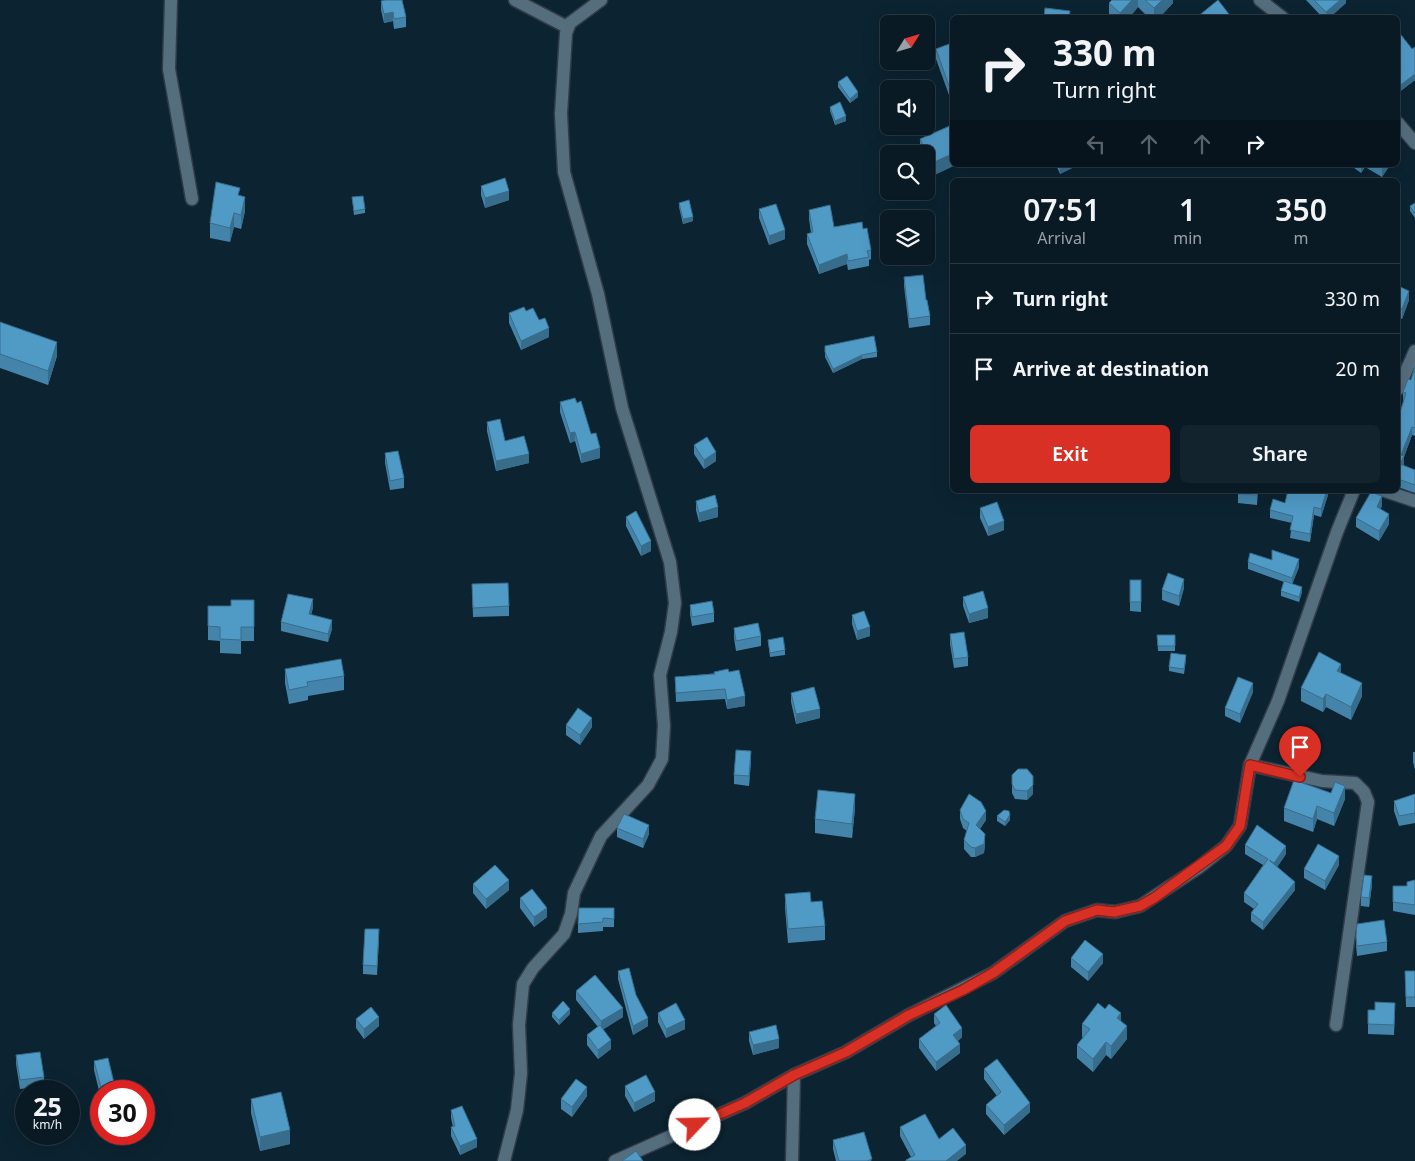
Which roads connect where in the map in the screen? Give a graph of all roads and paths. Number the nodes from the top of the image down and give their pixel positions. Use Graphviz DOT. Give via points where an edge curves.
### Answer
graph roads {
  1 [pos="171,0"];
  2 [pos="515,0"];
  3 [pos="601,0"];
  4 [pos="1260,0"];
  5 [pos="1279,15"];
  6 [pos="567,27"];
  7 [pos="1400,125"];
  8 [pos="1413,137"];
  9 [pos="192,199"];
  10 [pos="1415,351"];
  11 [pos="1400,385"];
  12 [pos="1353,493"];
  13 [pos="1391,493"];
  14 [pos="1415,501"];
  15 [pos="1250,765"];
  16 [pos="1336,1025"];
  17 [pos="794,1075"];
  18 [pos="504,1161"];
  19 [pos="615,1161"];
  20 [pos="792,1161"];
  1 -- 9 [label="street" via="169,69"];
  2 -- 6 [label="street"];
  3 -- 6 [label="street"];
  4 -- 5 [label="street"];
  6 -- 18 [label="street" via="561,114 564,172 598,294 622,408 670,562 675,603 672,632 660,675 664,726 662,759 648,785 601,836 574,893 564,934 523,984 519,1025 521,1073 517,1110"];
  7 -- 8 [label="street"];
  10 -- 11 [label="street"];
  12 -- 15 [label="street" via="1278,701"];
  13 -- 14 [label="street"];
  15 -- 16 [label="street" via="1322,781 1355,783 1368,802"];
  15 -- 17 [label="street" via="1240,826 1226,846 1184,878 1140,906 1114,912 1097,910 1065,921 993,973 909,1015 846,1052"];
  17 -- 19 [label="street" via="745,1103"];
  17 -- 20 [label="street"];
}
